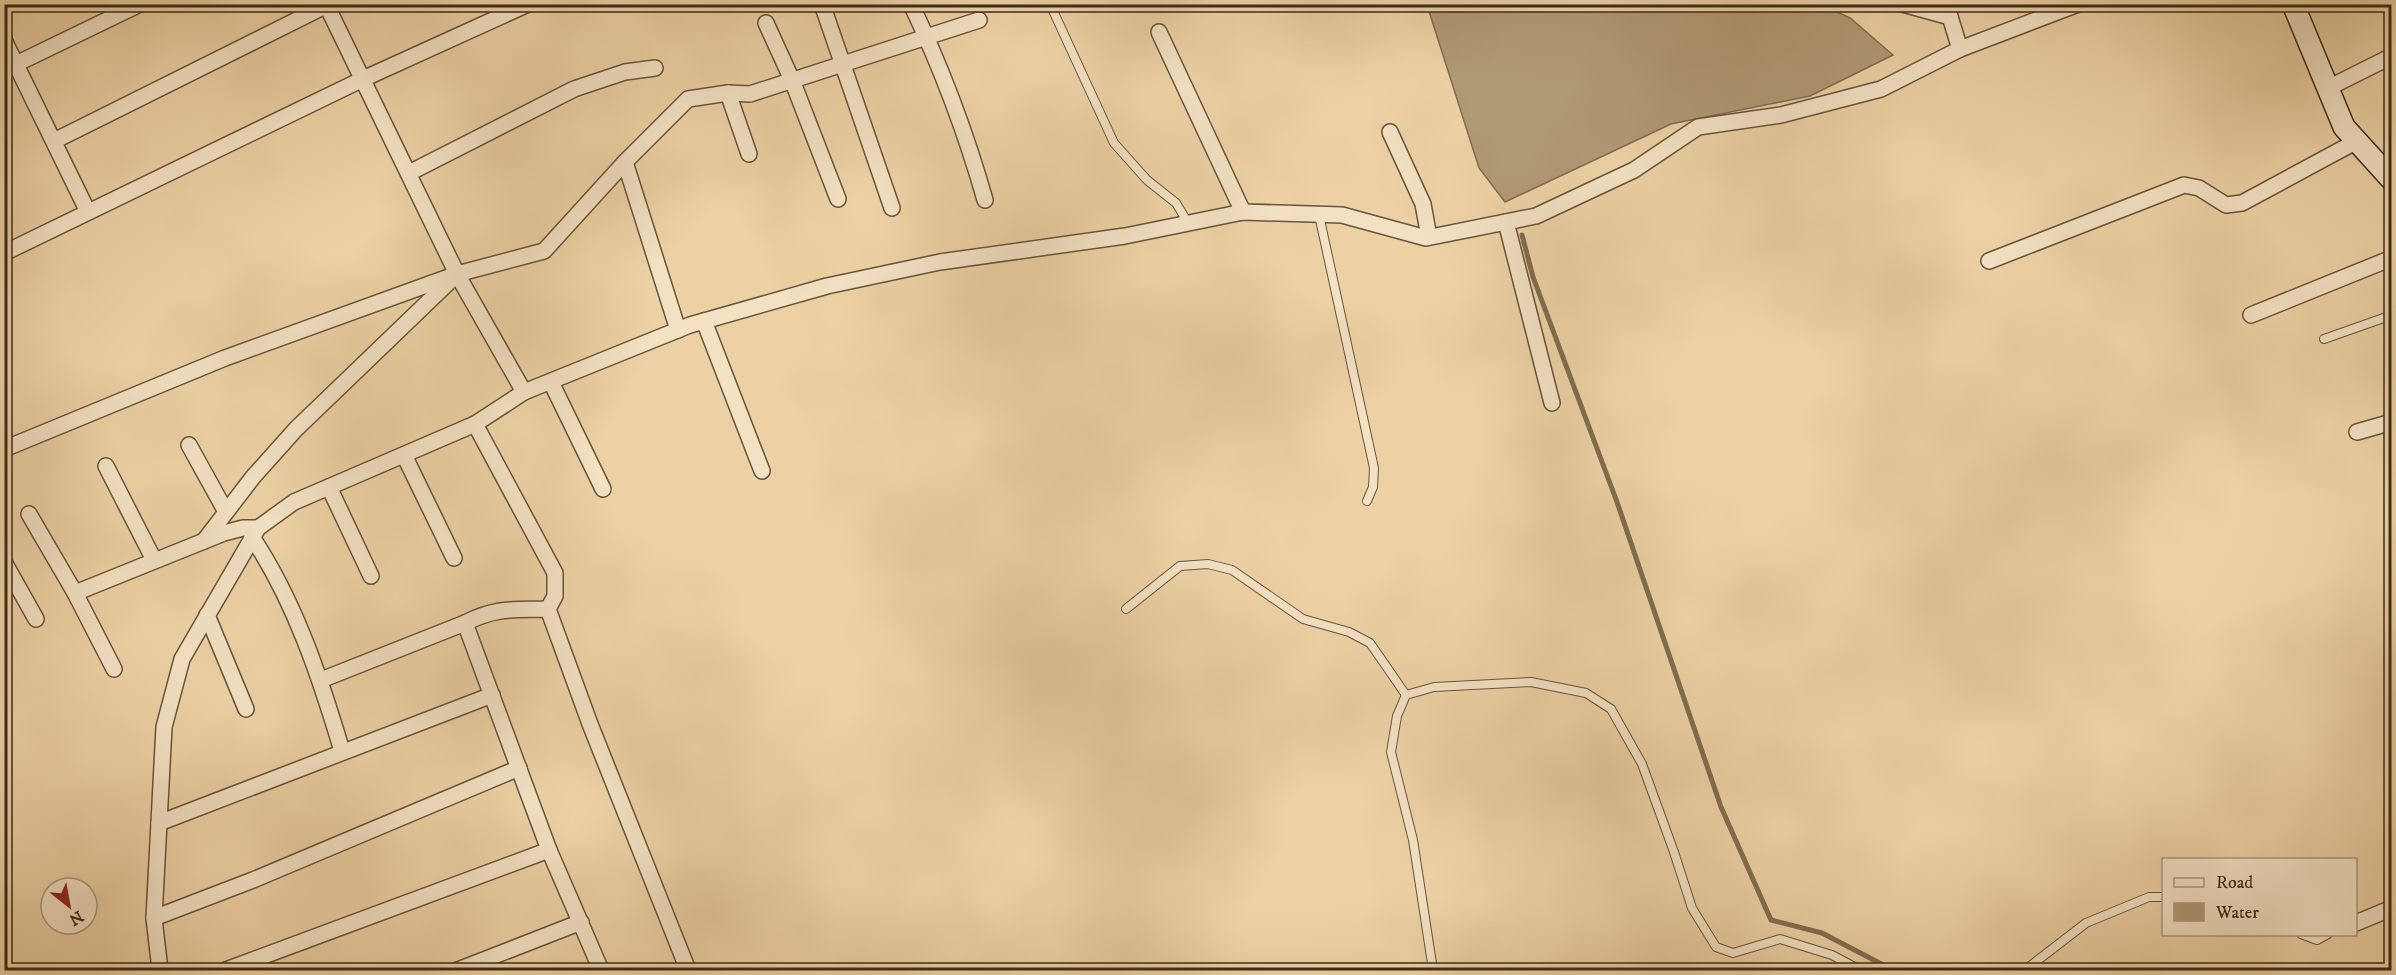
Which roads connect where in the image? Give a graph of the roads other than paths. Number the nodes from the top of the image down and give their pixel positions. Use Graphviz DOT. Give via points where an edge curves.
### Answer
graph roads {
  1 [pos="140,4"];
  2 [pos="528,4"];
  3 [pos="822,4"];
  4 [pos="911,4"];
  5 [pos="1050,4"];
  6 [pos="1903,4"];
  7 [pos="2078,4"];
  8 [pos="327,5"];
  9 [pos="2294,5"];
  10 [pos="1948,11"];
  11 [pos="979,20"];
  12 [pos="766,23"];
  13 [pos="1159,32"];
  14 [pos="926,37"];
  15 [pos="4,40"];
  16 [pos="1960,49"];
  17 [pos="2391,56"];
  18 [pos="844,63"];
  19 [pos="16,64"];
  20 [pos="655,68"];
  21 [pos="363,79"];
  22 [pos="792,80"];
  23 [pos="2328,88"];
  24 [pos="728,93"];
  25 [pos="1390,132"];
  26 [pos="54,141"];
  27 [pos="2356,141"];
  28 [pos="748,154"];
  29 [pos="625,162"];
  30 [pos="409,173"];
  31 [pos="2391,180"];
  32 [pos="838,199"];
  33 [pos="985,200"];
  34 [pos="892,208"];
  35 [pos="88,212"];
  36 [pos="1243,212"];
  37 [pos="1319,215"];
  38 [pos="1506,222"];
  39 [pos="1188,223"];
  40 [pos="1429,237"];
  41 [pos="5,252"];
  42 [pos="2391,258"];
  43 [pos="1989,261"];
  44 [pos="458,274"];
  45 [pos="2251,315"];
  46 [pos="2391,315"];
  47 [pos="704,321"];
  48 [pos="678,330"];
  49 [pos="2324,339"];
  50 [pos="551,382"];
  51 [pos="524,393"];
  52 [pos="1552,403"];
  53 [pos="2391,422"];
  54 [pos="474,424"];
  55 [pos="2356,432"];
  56 [pos="189,445"];
  57 [pos="4,449"];
  58 [pos="404,455"];
  59 [pos="106,466"];
  60 [pos="762,471"];
  61 [pos="329,487"];
  62 [pos="603,489"];
  63 [pos="1367,501"];
  64 [pos="225,512"];
  65 [pos="28,514"];
  66 [pos="255,532"];
  67 [pos="204,541"];
  68 [pos="454,558"];
  69 [pos="154,560"];
  70 [pos="4,562"];
  71 [pos="371,576"];
  72 [pos="75,593"];
  73 [pos="548,609"];
  74 [pos="1126,609"];
  75 [pos="207,615"];
  76 [pos="36,619"];
  77 [pos="465,623"];
  78 [pos="114,669"];
  79 [pos="321,680"];
  80 [pos="492,695"];
  81 [pos="1406,695"];
  82 [pos="246,709"];
  83 [pos="342,751"];
  84 [pos="519,768"];
  85 [pos="159,823"];
  86 [pos="549,850"];
  87 [pos="2162,897"];
  88 [pos="2391,908"];
  89 [pos="154,918"];
  90 [pos="581,922"];
  91 [pos="2357,922"];
  92 [pos="2306,936"];
  93 [pos="2324,936"];
  94 [pos="2028,968"];
  95 [pos="160,970"];
  96 [pos="226,970"];
  97 [pos="458,970"];
  98 [pos="601,970"];
  99 [pos="688,970"];
  100 [pos="1433,970"];
  101 [pos="1860,970"];
  1 -- 19 [label="street"];
  2 -- 21 [label="street"];
  3 -- 18 [label="street"];
  4 -- 14 [label="street"];
  5 -- 39 [label="lane" via="1114,144 1147,180 1176,203"];
  6 -- 10 [label="street"];
  7 -- 16 [label="street"];
  8 -- 21 [label="street"];
  8 -- 26 [label="street"];
  9 -- 23 [label="street"];
  10 -- 16 [label="street"];
  11 -- 14 [label="street"];
  12 -- 22 [label="street"];
  13 -- 36 [label="street"];
  14 -- 18 [label="street"];
  14 -- 33 [label="street" via="972,155"];
  15 -- 19 [label="street"];
  16 -- 38 [label="street" via="1881,89 1781,116 1698,128 1634,170 1536,216"];
  17 -- 23 [label="street"];
  18 -- 22 [label="street"];
  18 -- 34 [label="street"];
  19 -- 26 [label="street"];
  20 -- 30 [label="street" via="625,72 574,89"];
  21 -- 30 [label="street"];
  21 -- 35 [label="street"];
  22 -- 24 [label="street" via="750,94"];
  22 -- 32 [label="street"];
  23 -- 27 [label="street" via="2344,127"];
  24 -- 28 [label="street"];
  24 -- 29 [label="street" via="688,99"];
  25 -- 40 [label="street" via="1423,204"];
  26 -- 35 [label="street"];
  27 -- 31 [label="street"];
  27 -- 43 [label="street" via="2242,203 2226,205 2199,188 2184,185"];
  29 -- 44 [label="street" via="544,251"];
  29 -- 48 [label="street"];
  30 -- 44 [label="street"];
  35 -- 41 [label="street"];
  36 -- 37 [label="street"];
  36 -- 39 [label="street"];
  37 -- 40 [label="street" via="1342,215"];
  37 -- 63 [label="lane" via="1374,468"];
  38 -- 40 [label="street"];
  38 -- 52 [label="street"];
  39 -- 47 [label="street" via="1125,236 940,262 827,286"];
  42 -- 45 [label="street"];
  44 -- 51 [label="street"];
  44 -- 57 [label="street" via="225,358"];
  44 -- 64 [label="street" via="296,429"];
  46 -- 49 [label="lane"];
  47 -- 48 [label="street"];
  47 -- 60 [label="street"];
  48 -- 50 [label="street"];
  50 -- 51 [label="street"];
  50 -- 62 [label="street"];
  51 -- 54 [label="street"];
  53 -- 55 [label="street"];
  54 -- 58 [label="street"];
  54 -- 73 [label="street" via="555,573 555,596"];
  56 -- 64 [label="street"];
  58 -- 61 [label="street"];
  58 -- 68 [label="street"];
  59 -- 69 [label="street"];
  61 -- 66 [label="street" via="294,502"];
  61 -- 71 [label="street"];
  64 -- 67 [label="street"];
  65 -- 72 [label="street"];
  66 -- 67 [label="street" via="243,528"];
  66 -- 75 [label="street"];
  66 -- 79 [label="street"];
  67 -- 69 [label="street"];
  69 -- 72 [label="street"];
  70 -- 76 [label="street"];
  72 -- 78 [label="street"];
  73 -- 77 [label="street" via="496,610"];
  73 -- 99 [label="street"];
  74 -- 81 [label="lane" via="1180,566 1208,564 1232,570 1303,619 1349,632 1370,643"];
  75 -- 82 [label="street"];
  75 -- 85 [label="street" via="182,659 164,727"];
  77 -- 79 [label="street"];
  77 -- 80 [label="street"];
  79 -- 83 [label="street"];
  80 -- 83 [label="street"];
  80 -- 84 [label="street"];
  81 -- 100 [label="lane" via="1397,716 1391,752 1413,840"];
  81 -- 101 [label="lane" via="1434,687 1531,682 1586,693 1611,710 1642,764 1692,908 1716,947 1733,953 1780,939 1833,956"];
  83 -- 85 [label="street"];
  84 -- 86 [label="street"];
  84 -- 89 [label="street"];
  85 -- 89 [label="street"];
  86 -- 90 [label="street"];
  86 -- 96 [label="street"];
  87 -- 94 [label="lane" via="2149,897 2086,923"];
  88 -- 91 [label="street"];
  89 -- 95 [label="street"];
  90 -- 97 [label="street"];
  90 -- 98 [label="street"];
  92 -- 93 [label="lane" via="2317,940"];
}
